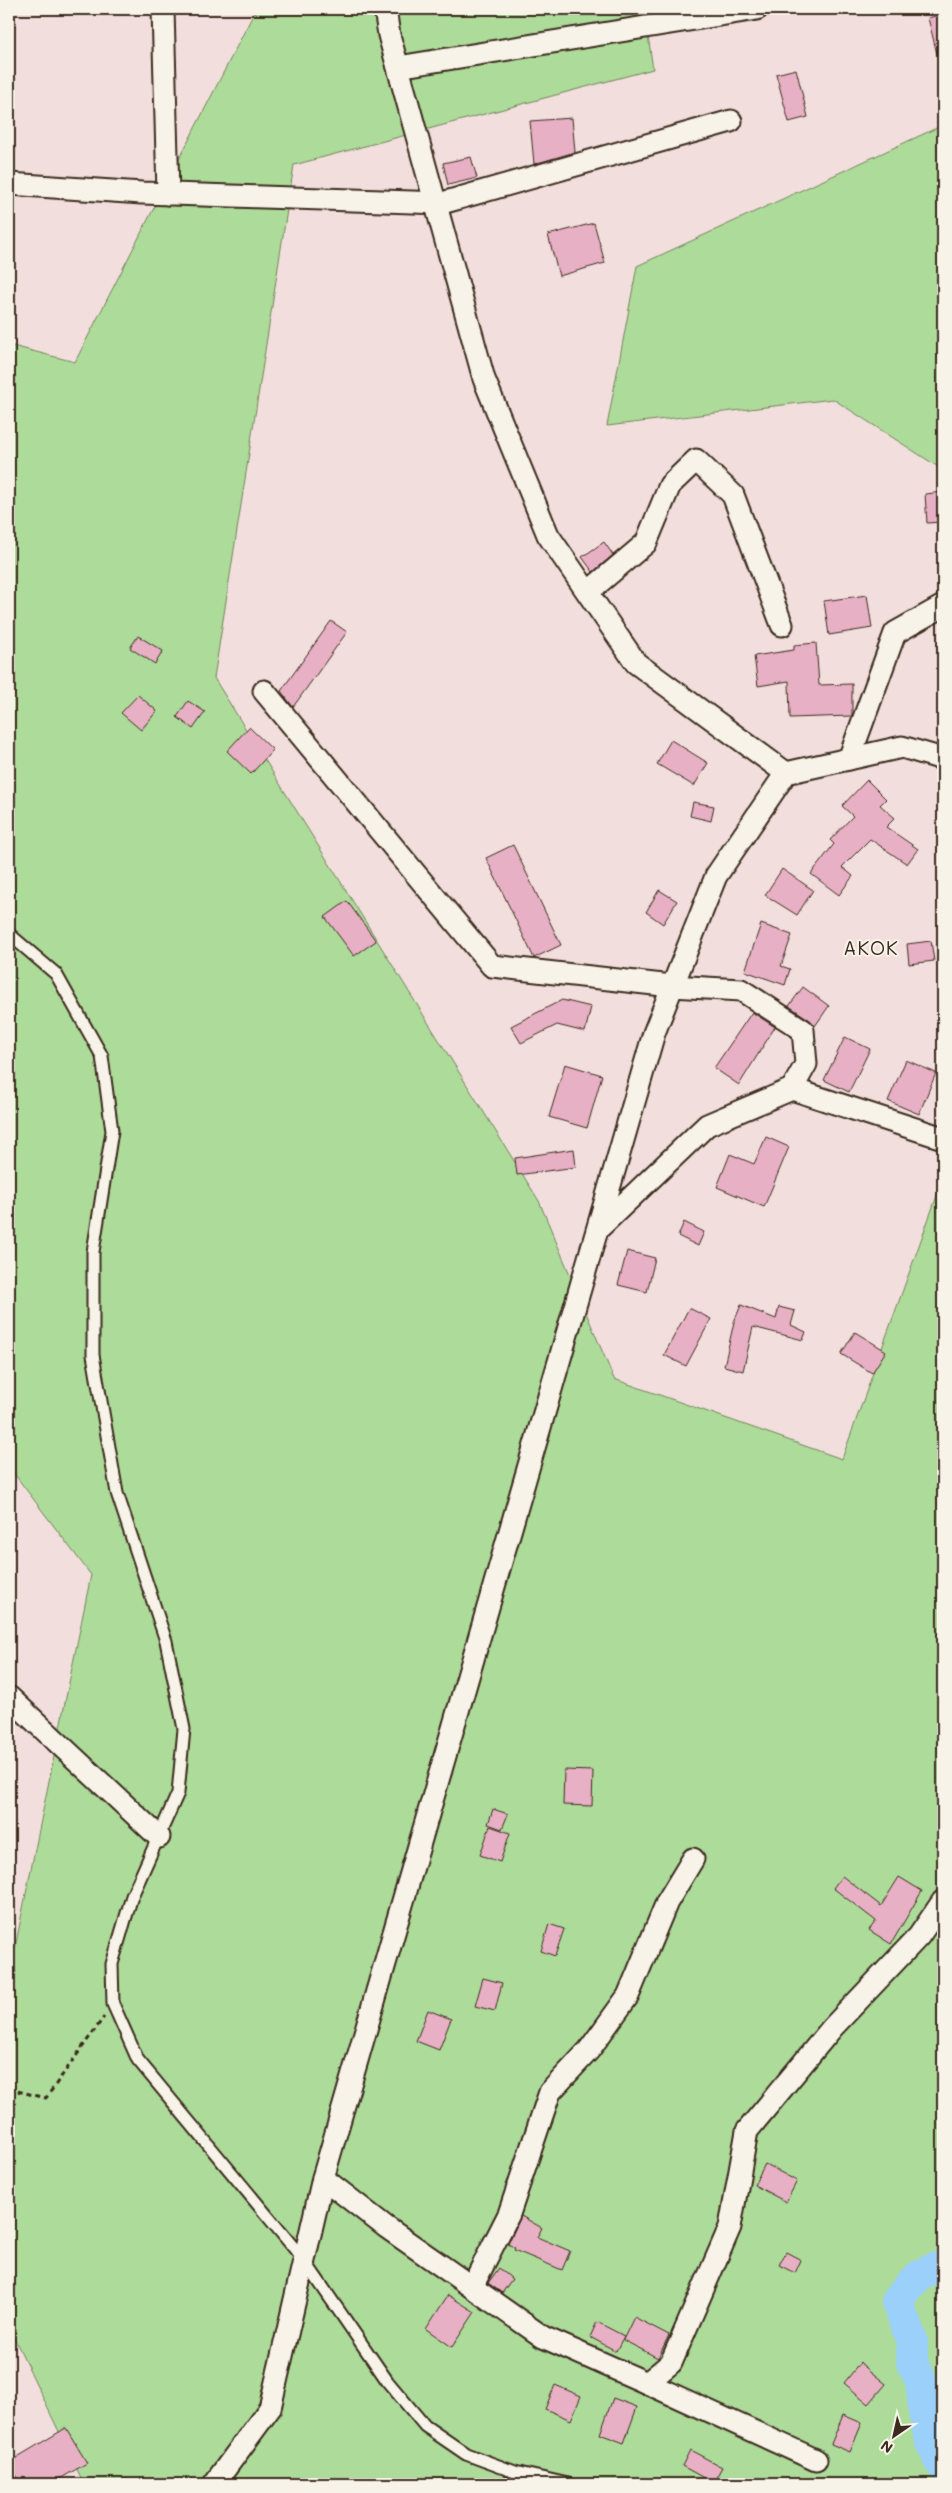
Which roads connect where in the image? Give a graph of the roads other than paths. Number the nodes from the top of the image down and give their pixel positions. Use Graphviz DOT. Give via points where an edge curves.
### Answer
graph roads {
  1 [pos="163,9"];
  2 [pos="385,9"];
  3 [pos="757,9"];
  4 [pos="398,67"];
  5 [pos="731,122"];
  6 [pos="9,184"];
  7 [pos="168,194"];
  8 [pos="435,203"];
  9 [pos="588,592"];
  10 [pos="943,606"];
  11 [pos="782,625"];
  12 [pos="264,691"];
  13 [pos="849,759"];
  14 [pos="943,759"];
  15 [pos="786,773"];
  16 [pos="9,934"];
  17 [pos="672,986"];
  18 [pos="792,1090"];
  19 [pos="943,1138"];
  20 [pos="596,1231"];
  21 [pos="9,1697"];
  22 [pos="159,1837"];
  23 [pos="693,1859"];
  24 [pos="943,1901"];
  25 [pos="323,2178"];
  26 [pos="304,2260"];
  27 [pos="472,2287"];
  28 [pos="647,2383"];
  29 [pos="816,2460"];
  30 [pos="214,2484"];
  31 [pos="568,2484"];
  1 -- 7 [label="street"];
  2 -- 4 [label="street"];
  3 -- 4 [label="street"];
  4 -- 8 [label="street"];
  5 -- 8 [label="street"];
  6 -- 7 [label="street"];
  7 -- 8 [label="street"];
  8 -- 9 [label="street" via="484,379 548,535"];
  9 -- 11 [label="street" via="646,543 670,485 696,460 732,495"];
  9 -- 15 [label="street" via="636,663"];
  10 -- 13 [label="street" via="895,633"];
  12 -- 17 [label="street" via="492,966"];
  13 -- 14 [label="street" via="902,747"];
  13 -- 15 [label="street"];
  15 -- 17 [label="street" via="716,876"];
  16 -- 22 [label="lane" via="56,974 102,1056 112,1131 93,1252 93,1355 117,1493 166,1641 184,1729 178,1793"];
  17 -- 18 [label="street" via="741,990 803,1030 806,1064"];
  17 -- 20 [label="street" via="654,1033"];
  18 -- 19 [label="street"];
  18 -- 20 [label="street" via="707,1125"];
  20 -- 25 [label="street"];
  21 -- 22 [label="street"];
  22 -- 26 [label="lane" via="132,1896 112,1964 113,2004 138,2060"];
  23 -- 27 [label="street" via="667,1902 628,1996 589,2050 550,2092 509,2214"];
  24 -- 28 [label="street" via="919,1936 832,2028 747,2131 730,2226 671,2363"];
  25 -- 26 [label="street"];
  25 -- 27 [label="street"];
  26 -- 30 [label="street" via="270,2408"];
  26 -- 31 [label="lane" via="388,2382 425,2426 466,2454 516,2472"];
  27 -- 28 [label="street" via="543,2337"];
  28 -- 29 [label="street"];
}
